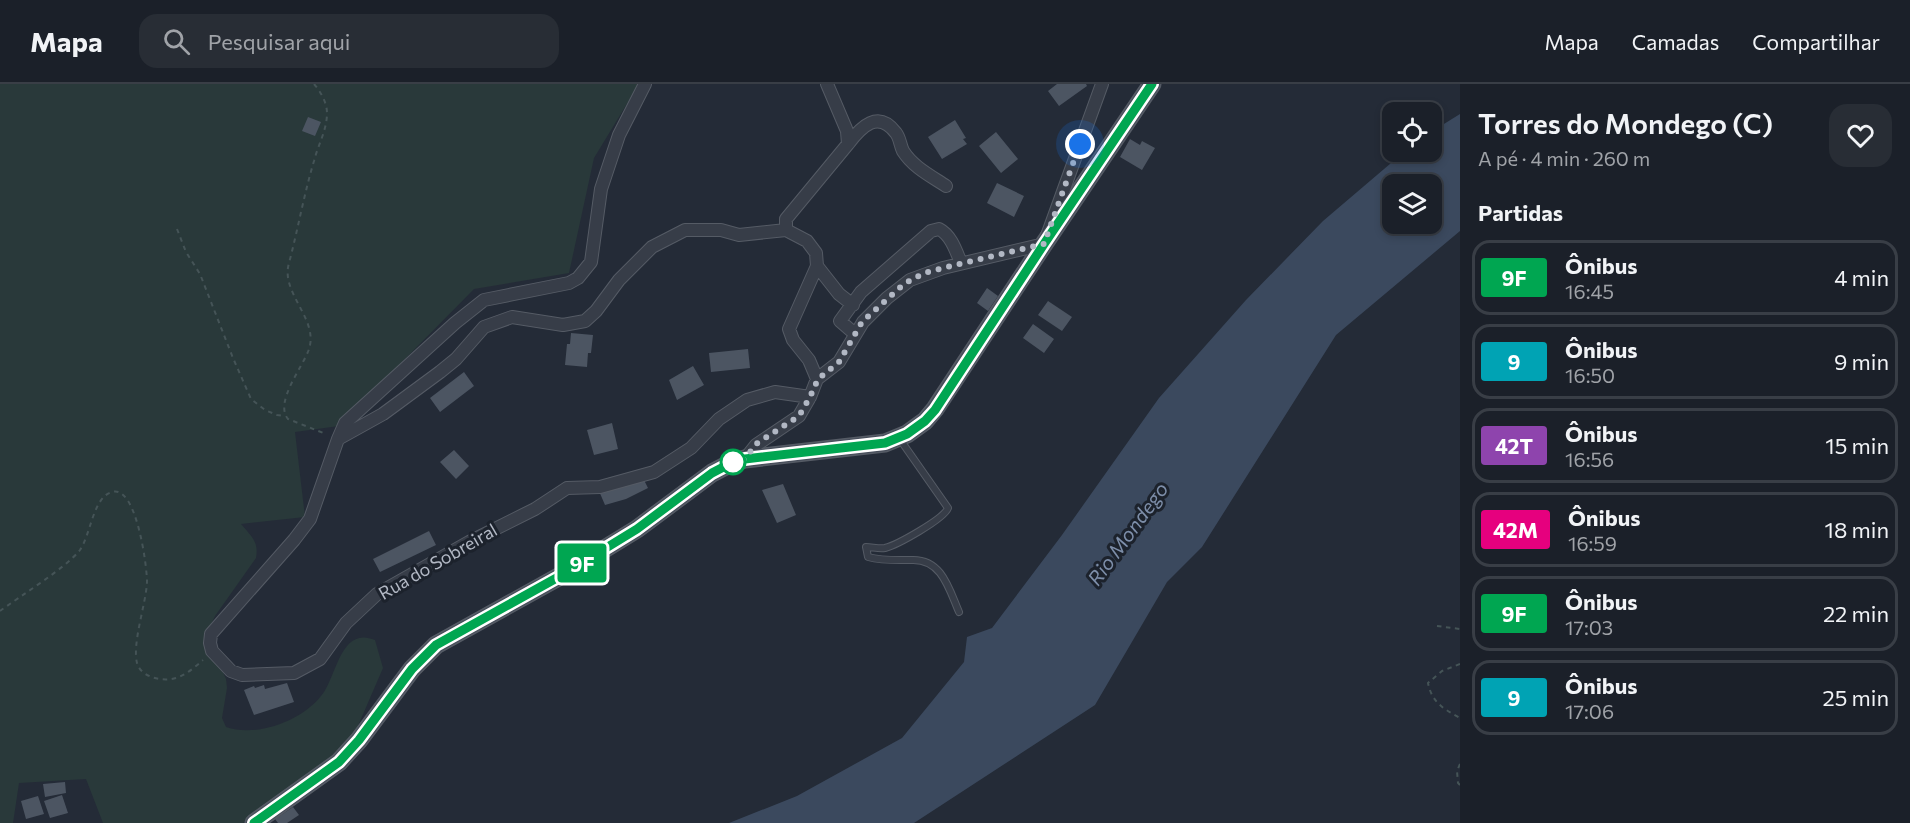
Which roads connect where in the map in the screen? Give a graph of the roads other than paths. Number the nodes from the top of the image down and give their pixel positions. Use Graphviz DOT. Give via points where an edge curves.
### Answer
graph roads {
  1 [pos="645,84"];
  2 [pos="827,84"];
  3 [pos="1102,84"];
  4 [pos="1152,84"];
  5 [pos="848,144"];
  6 [pos="946,186"];
  7 [pos="786,230"];
  8 [pos="1044,244"];
  9 [pos="961,263"];
  10 [pos="818,266"];
  11 [pos="853,305"];
  12 [pos="855,334"];
  13 [pos="818,379"];
  14 [pos="810,397"];
  15 [pos="899,438"];
  16 [pos="338,439"];
  17 [pos="745,459"];
  18 [pos="959,612"];
  19 [pos="254,823"];
  1 -- 16 [label="street" via="619,135 601,189 591,262 578,278 569,284 484,300 345,423"];
  2 -- 5 [label="street" via="847,131"];
  3 -- 8 [label="street"];
  4 -- 8 [label="main road"];
  5 -- 6 [label="street" via="870,122 884,123 897,134 903,150 918,167"];
  5 -- 7 [label="street" via="786,219"];
  7 -- 10 [label="street" via="807,241 816,253"];
  7 -- 16 [label="street" via="739,235 720,230 685,230 652,247 585,321 563,325 512,317 484,327 440,372 383,414"];
  8 -- 9 [label="street"];
  8 -- 15 [label="main road" via="935,410"];
  9 -- 11 [label="street" via="944,233 933,230 861,292"];
  9 -- 12 [label="street" via="924,273 904,284"];
  10 -- 11 [label="street" via="839,294"];
  10 -- 13 [label="street" via="789,329"];
  11 -- 12 [label="street" via="840,321"];
  12 -- 13 [label="street" via="839,362"];
  13 -- 14 [label="street"];
  14 -- 16 [label="street, Rua do Sobreiral" via="775,392 747,400 719,419 692,448 654,472 600,487 567,488 377,594 346,623 320,658 294,673 242,675 231,671 212,651 212,634 310,519"];
  14 -- 17 [label="street" via="799,416 756,444"];
  15 -- 17 [label="main road" via="885,443"];
  15 -- 18 [label="lane" via="948,508 899,542 881,548 866,547 866,553 878,560 916,559 939,569"];
  17 -- 19 [label="main road" via="712,473 637,529 436,645 412,669 339,762"];
}
